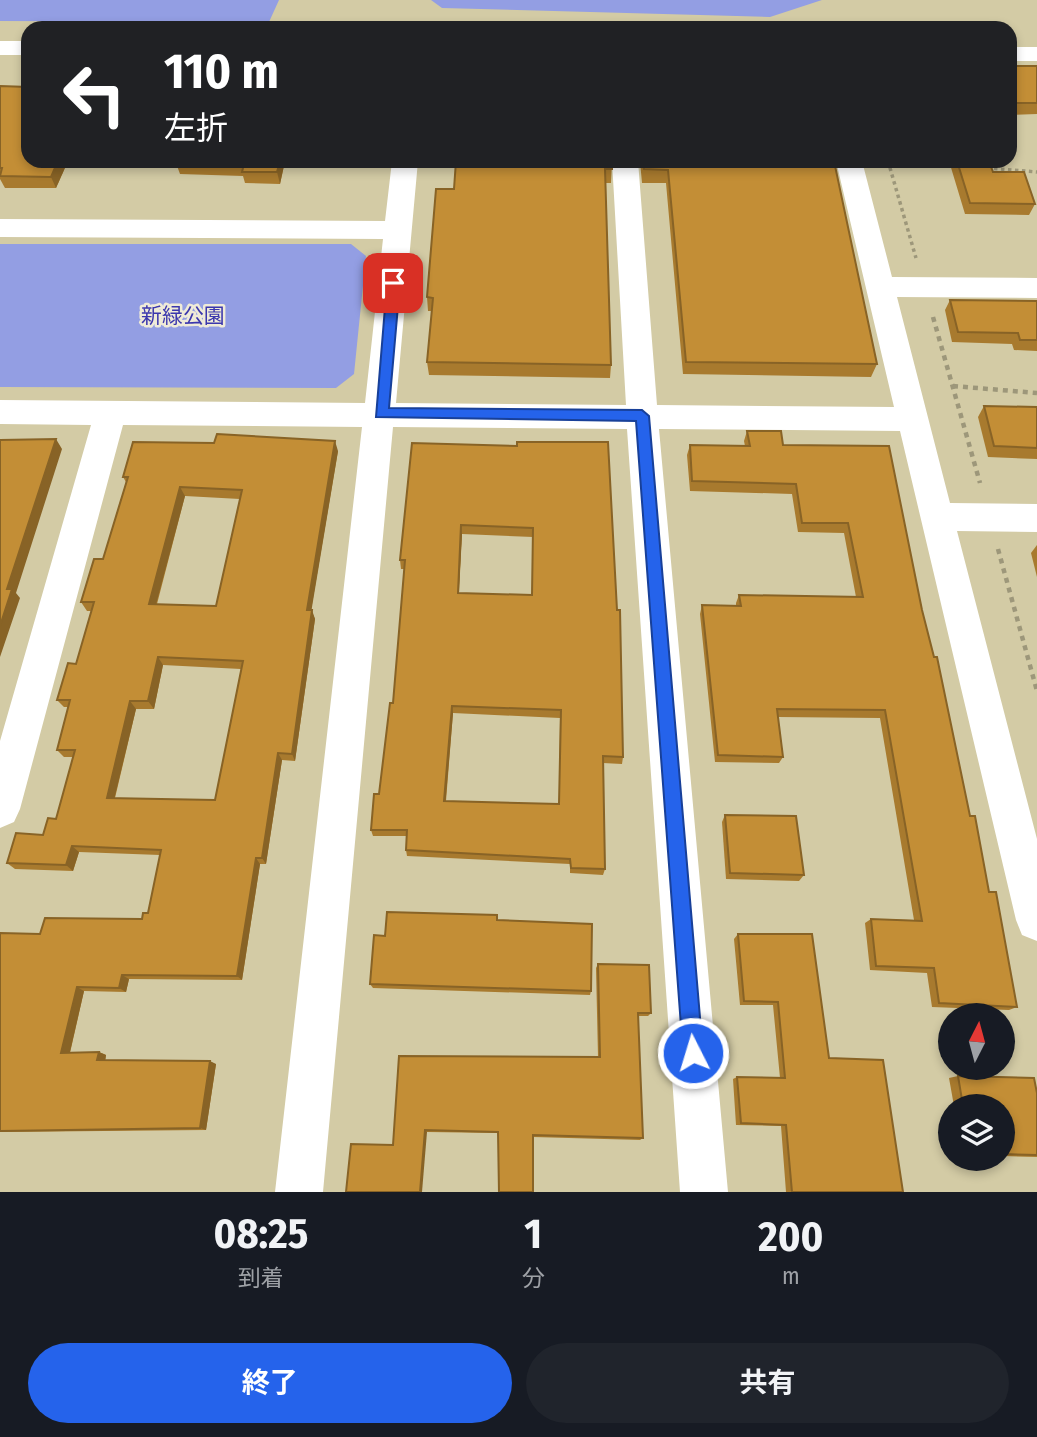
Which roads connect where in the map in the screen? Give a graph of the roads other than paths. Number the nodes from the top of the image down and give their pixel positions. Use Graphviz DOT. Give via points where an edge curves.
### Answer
graph roads {
  1 [pos="1017,54"];
  2 [pos="1037,54"];
  3 [pos="404,168"];
  4 [pos="625,168"];
  5 [pos="851,168"];
  6 [pos="0,228"];
  7 [pos="398,230"];
  8 [pos="881,288"];
  9 [pos="1037,288"];
  10 [pos="0,412"];
  11 [pos="381,413"];
  12 [pos="110,414"];
  13 [pos="642,416"];
  14 [pos="913,419"];
  15 [pos="937,517"];
  16 [pos="1037,517"];
  17 [pos="0,809"];
  18 [pos="1027,841"];
  19 [pos="1037,920"];
  20 [pos="299,1192"];
  21 [pos="704,1192"];
  1 -- 2 [label="street"];
  3 -- 7 [label="street"];
  4 -- 13 [label="street"];
  5 -- 8 [label="street"];
  6 -- 7 [label="street"];
  7 -- 11 [label="street"];
  8 -- 9 [label="street"];
  8 -- 14 [label="street"];
  10 -- 12 [label="street"];
  11 -- 12 [label="street"];
  11 -- 13 [label="street"];
  11 -- 20 [label="street"];
  12 -- 17 [label="street"];
  13 -- 14 [label="street"];
  13 -- 21 [label="street"];
  14 -- 15 [label="street"];
  15 -- 16 [label="street"];
  15 -- 18 [label="street"];
  18 -- 19 [label="street"];
}
